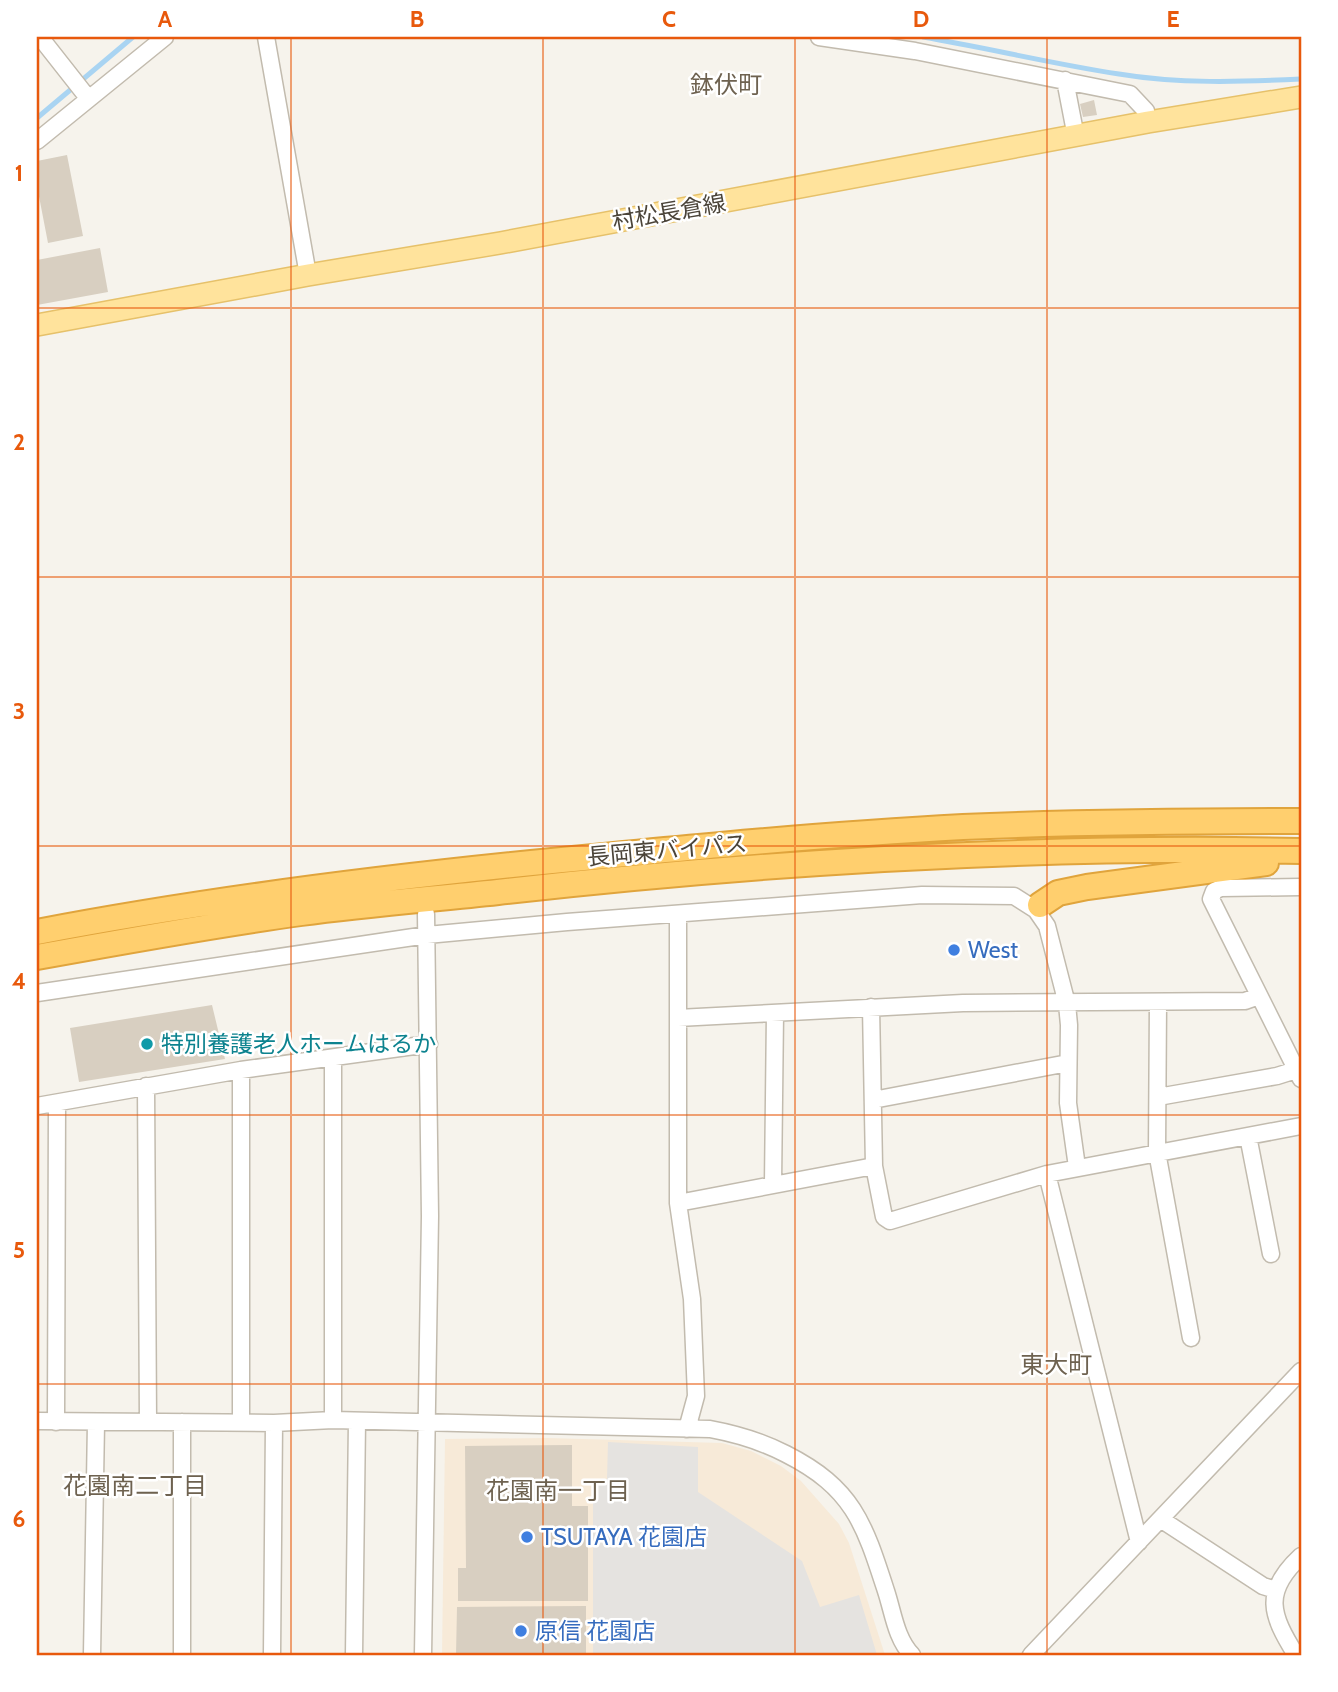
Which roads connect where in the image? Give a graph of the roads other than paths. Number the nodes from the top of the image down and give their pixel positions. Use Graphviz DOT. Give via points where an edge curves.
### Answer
graph roads {
  1 [pos="40,37"];
  2 [pos="165,37"];
  3 [pos="266,37"];
  4 [pos="819,37"];
  5 [pos="1065,80"];
  6 [pos="1301,97"];
  7 [pos="89,98"];
  8 [pos="1148,122"];
  9 [pos="1076,137"];
  10 [pos="37,141"];
  11 [pos="309,275"];
  12 [pos="37,325"];
  13 [pos="1301,821"];
  14 [pos="1301,851"];
  15 [pos="1301,859"];
  16 [pos="1301,887"];
  17 [pos="1038,908"];
  18 [pos="426,914"];
  19 [pos="678,914"];
  20 [pos="123,915"];
  21 [pos="37,926"];
  22 [pos="37,932"];
  23 [pos="427,935"];
  24 [pos="37,957"];
  25 [pos="37,993"];
  26 [pos="1259,996"];
  27 [pos="1158,1002"];
  28 [pos="1067,1003"];
  29 [pos="871,1007"];
  30 [pos="775,1013"];
  31 [pos="678,1018"];
  32 [pos="429,1044"];
  33 [pos="333,1058"];
  34 [pos="1068,1063"];
  35 [pos="241,1070"];
  36 [pos="1299,1075"];
  37 [pos="146,1086"];
  38 [pos="1158,1097"];
  39 [pos="873,1100"];
  40 [pos="57,1102"];
  41 [pos="37,1106"];
  42 [pos="1301,1126"];
  43 [pos="1248,1136"];
  44 [pos="1157,1152"];
  45 [pos="874,1166"];
  46 [pos="1077,1167"];
  47 [pos="1047,1174"];
  48 [pos="773,1184"];
  49 [pos="678,1203"];
  50 [pos="1272,1254"];
  51 [pos="1191,1338"];
  52 [pos="1301,1371"];
  53 [pos="333,1420"];
  54 [pos="37,1421"];
  55 [pos="357,1421"];
  56 [pos="429,1421"];
  57 [pos="56,1422"];
  58 [pos="148,1422"];
  59 [pos="182,1422"];
  60 [pos="241,1422"];
  61 [pos="96,1423"];
  62 [pos="274,1423"];
  63 [pos="687,1429"];
  64 [pos="1161,1520"];
  65 [pos="1139,1542"];
  66 [pos="1301,1556"];
  67 [pos="1276,1590"];
  68 [pos="92,1655"];
  69 [pos="182,1655"];
  70 [pos="272,1655"];
  71 [pos="354,1655"];
  72 [pos="423,1655"];
  73 [pos="912,1655"];
  74 [pos="1031,1655"];
  75 [pos="1296,1655"];
  1 -- 7 [label="street"];
  2 -- 7 [label="street"];
  3 -- 11 [label="street"];
  4 -- 5 [label="street"];
  5 -- 8 [label="street" via="1130,94 1146,111"];
  5 -- 9 [label="street"];
  6 -- 8 [label="main road, 村松長倉線"];
  7 -- 10 [label="street"];
  8 -- 9 [label="main road, 村松長倉線"];
  9 -- 11 [label="main road, 村松長倉線"];
  11 -- 12 [label="main road, 村松長倉線"];
  13 -- 20 [label="highway, 長岡東バイパス" via="960,827 685,848 468,869"];
  14 -- 24 [label="highway, 長岡東バイパス" via="1015,852 694,871 303,913"];
  15 -- 17 [label="highway" via="1087,887 1058,893"];
  16 -- 26 [label="street" via="1221,888 1211,898"];
  17 -- 19 [label="street" via="1014,896 995,894"];
  17 -- 28 [label="street"];
  18 -- 23 [label="street"];
  19 -- 23 [label="street"];
  19 -- 31 [label="street"];
  20 -- 21 [label="highway"];
  20 -- 22 [label="highway, 長岡東バイパス"];
  23 -- 25 [label="street"];
  23 -- 32 [label="street"];
  26 -- 27 [label="street" via="1245,1001"];
  26 -- 36 [label="street"];
  27 -- 28 [label="street"];
  27 -- 38 [label="street"];
  28 -- 29 [label="street"];
  28 -- 34 [label="street"];
  29 -- 30 [label="street"];
  29 -- 39 [label="street"];
  30 -- 31 [label="street"];
  30 -- 48 [label="street"];
  31 -- 49 [label="street"];
  32 -- 33 [label="street"];
  32 -- 56 [label="street"];
  33 -- 35 [label="street"];
  33 -- 53 [label="street"];
  34 -- 39 [label="street"];
  34 -- 46 [label="street"];
  35 -- 37 [label="street"];
  35 -- 60 [label="street"];
  36 -- 38 [label="street"];
  37 -- 40 [label="street"];
  37 -- 58 [label="street"];
  38 -- 44 [label="street"];
  39 -- 45 [label="street"];
  40 -- 41 [label="street"];
  40 -- 57 [label="street"];
  42 -- 43 [label="street"];
  43 -- 44 [label="street"];
  43 -- 50 [label="street"];
  44 -- 46 [label="street"];
  44 -- 51 [label="street"];
  45 -- 47 [label="street" via="884,1217 890,1221"];
  45 -- 48 [label="street"];
  46 -- 47 [label="street"];
  47 -- 65 [label="street"];
  48 -- 49 [label="street"];
  49 -- 63 [label="street" via="692,1299 696,1396"];
  52 -- 64 [label="street"];
  53 -- 55 [label="street"];
  53 -- 62 [label="street"];
  54 -- 57 [label="street"];
  55 -- 56 [label="street"];
  55 -- 71 [label="street"];
  56 -- 63 [label="street"];
  56 -- 72 [label="street"];
  57 -- 61 [label="street"];
  58 -- 59 [label="street"];
  58 -- 61 [label="street"];
  59 -- 60 [label="street"];
  59 -- 69 [label="street"];
  60 -- 62 [label="street"];
  61 -- 68 [label="street"];
  62 -- 70 [label="street"];
  63 -- 73 [label="street" via="753,1439 807,1464 833,1483 866,1534 899,1633"];
  64 -- 65 [label="street"];
  64 -- 67 [label="street"];
  65 -- 74 [label="street"];
  66 -- 67 [label="street"];
  67 -- 75 [label="street" via="1280,1629"];
}
